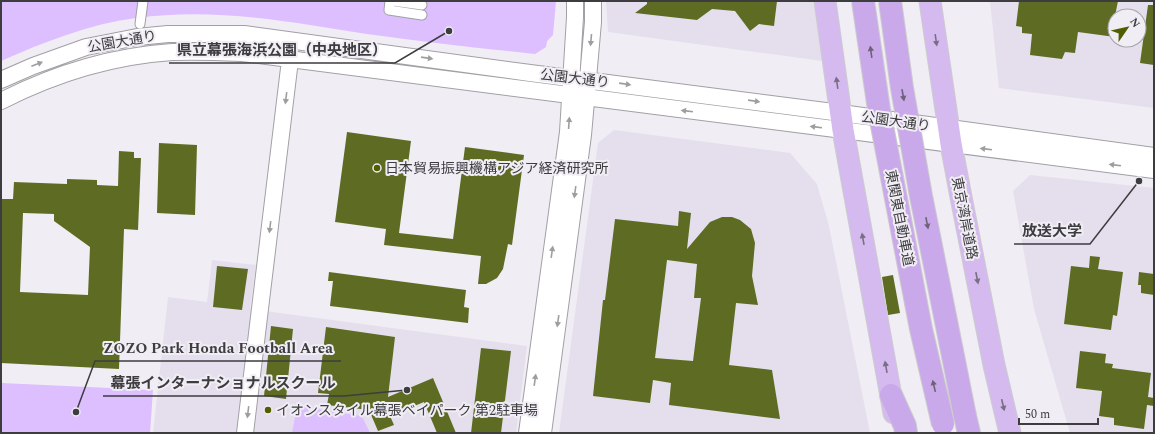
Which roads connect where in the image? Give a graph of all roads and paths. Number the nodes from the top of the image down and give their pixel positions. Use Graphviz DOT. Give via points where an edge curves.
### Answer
graph roads {
  1 [pos="143,1"];
  2 [pos="392,1"];
  3 [pos="575,1"];
  4 [pos="593,1"];
  5 [pos="825,1"];
  6 [pos="863,1"];
  7 [pos="890,1"];
  8 [pos="930,1"];
  9 [pos="422,5"];
  10 [pos="422,15"];
  11 [pos="140,24"];
  12 [pos="290,60"];
  13 [pos="572,78"];
  14 [pos="588,79"];
  15 [pos="1,80"];
  16 [pos="578,97"];
  17 [pos="1,101"];
  18 [pos="842,122"];
  19 [pos="950,136"];
  20 [pos="1154,156"];
  21 [pos="1154,170"];
  22 [pos="891,395"];
  23 [pos="967,425"];
  24 [pos="944,429"];
  25 [pos="245,433"];
  26 [pos="527,433"];
  27 [pos="543,433"];
  28 [pos="898,433"];
  29 [pos="906,433"];
  30 [pos="1010,433"];
  1 -- 11 [label="street"];
  2 -- 9 [label="street"];
  2 -- 10 [label="street" via="389,10"];
  3 -- 13 [label="street"];
  4 -- 14 [label="street, one-way"];
  18 -- 5 [label="highway, one-way"];
  24 -- 6 [label="highway, 東関東自動車道, one-way, bridge" via="921,329 879,110"];
  7 -- 23 [label="highway, 東関東自動車道, one-way, bridge" via="909,127"];
  8 -- 19 [label="highway, 東京湾岸道路, one-way"];
  12 -- 16 [label="street, 公園大通り"];
  12 -- 17 [label="street, 公園大通り" via="242,53 206,52 172,52 142,56 76,69"];
  12 -- 25 [label="street, one-way"];
  13 -- 14 [label="street, 公園大通り"];
  15 -- 13 [label="street, 公園大通り, one-way" via="86,47 168,34 244,34"];
  13 -- 16 [label="street"];
  14 -- 16 [label="street"];
  14 -- 18 [label="street, 公園大通り, one-way"];
  18 -- 16 [label="street, 公園大通り, one-way"];
  26 -- 16 [label="street, one-way" via="568,132"];
  16 -- 27 [label="street, one-way" via="583,135"];
  18 -- 19 [label="street, 公園大通り"];
  22 -- 18 [label="highway, one-way"];
  19 -- 20 [label="street, 公園大通り"];
  21 -- 19 [label="street, 公園大通り, one-way"];
  19 -- 30 [label="highway, 東京湾岸道路, one-way" via="992,358"];
  22 -- 28 [label="highway"];
  22 -- 29 [label="highway"];
}
